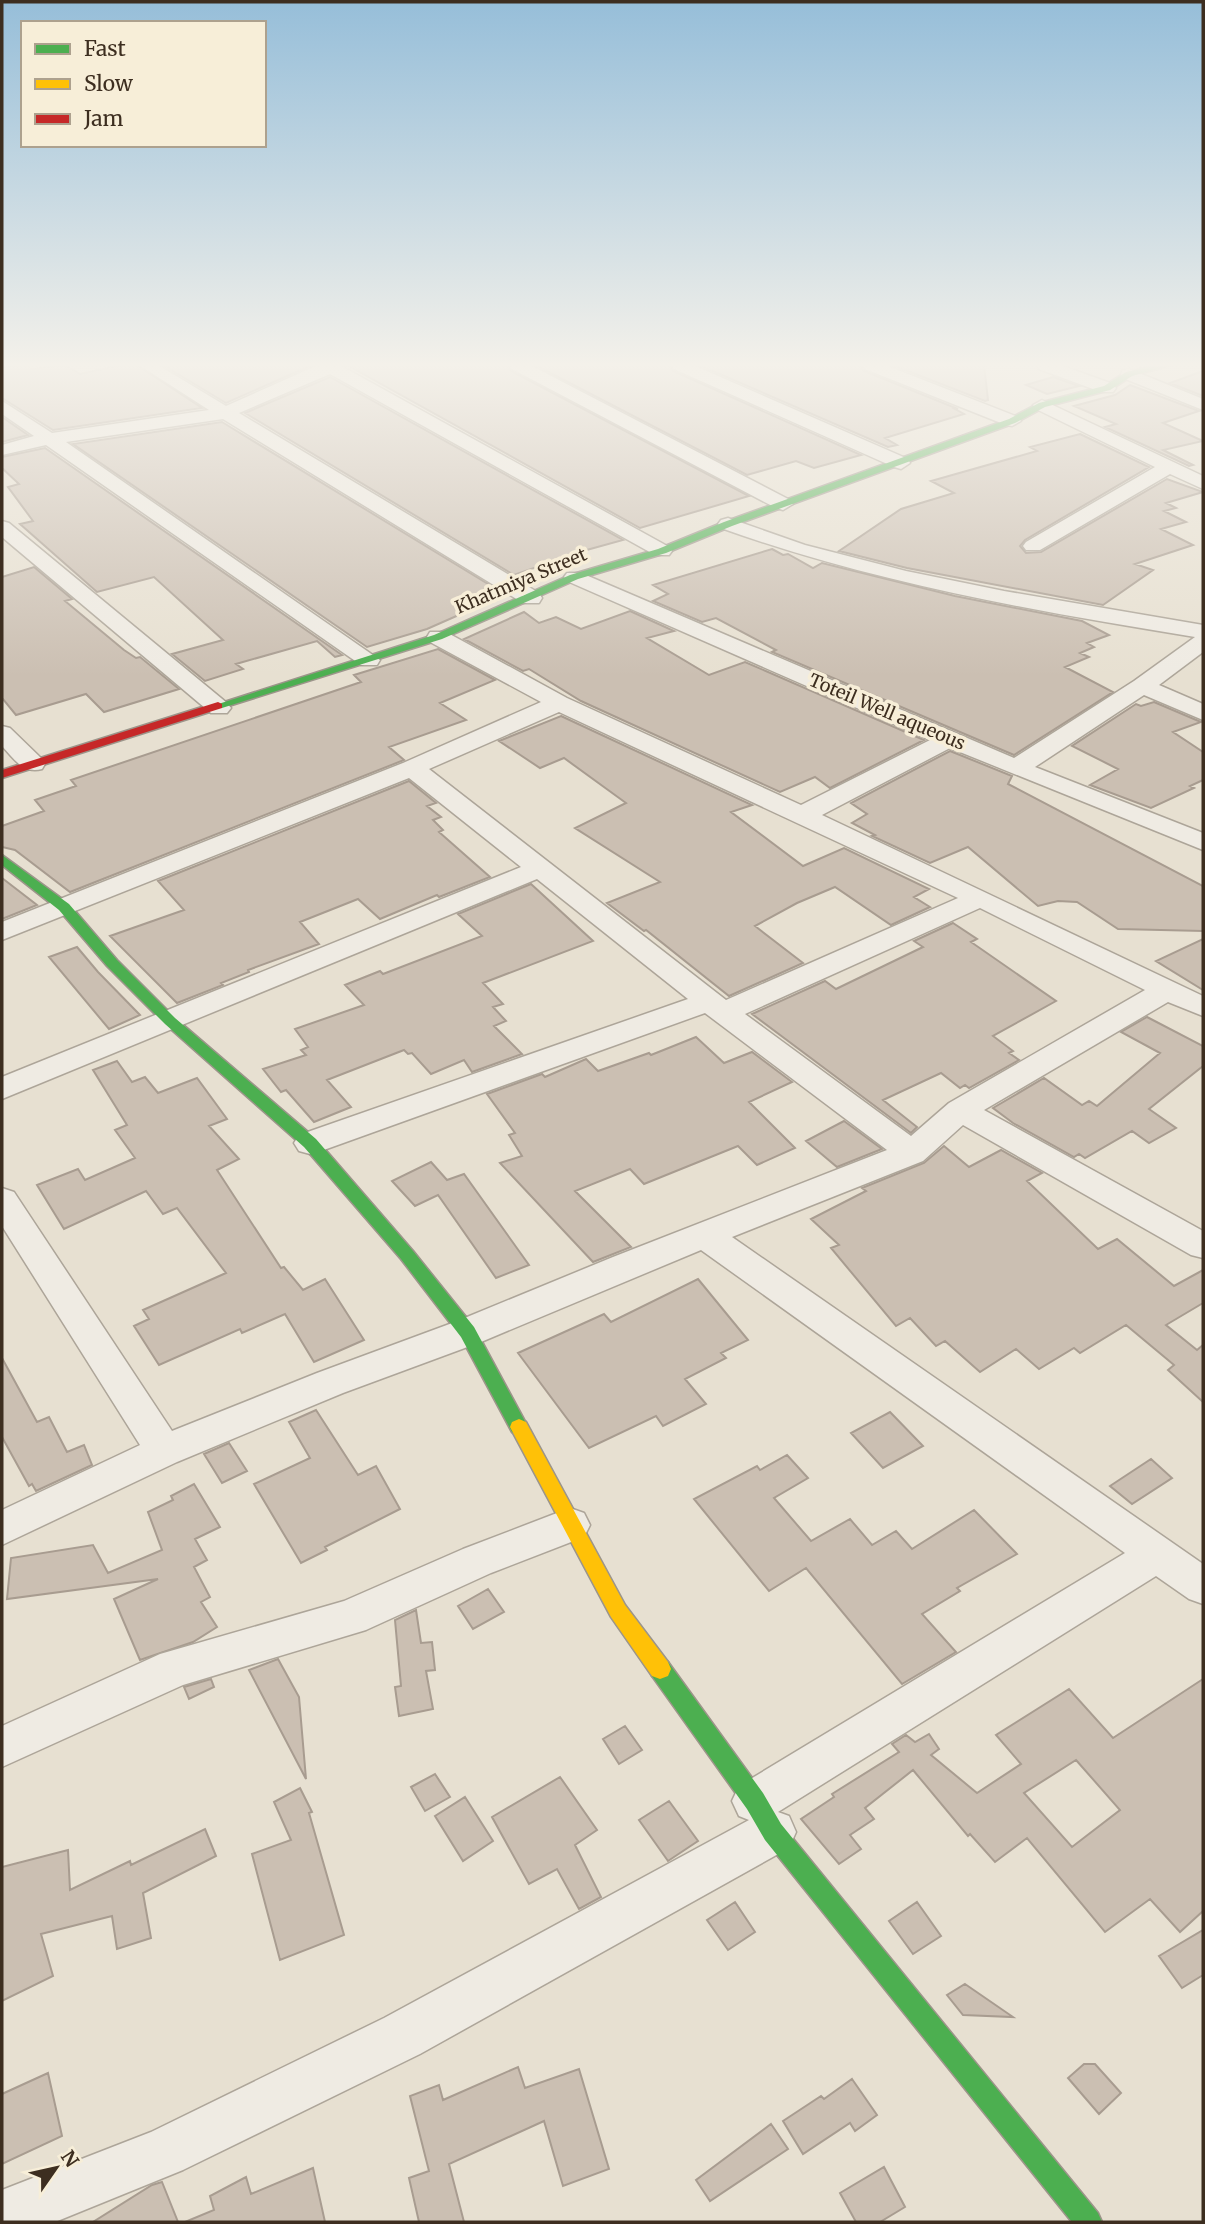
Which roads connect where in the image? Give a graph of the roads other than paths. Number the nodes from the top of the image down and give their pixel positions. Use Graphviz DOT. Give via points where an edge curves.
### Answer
graph roads {
  1 [pos="90,469"];
  2 [pos="317,469"];
  3 [pos="516,469"];
  4 [pos="716,469"];
  5 [pos="884,469"];
  6 [pos="1165,469"];
  7 [pos="1172,469"];
  8 [pos="1203,483"];
  9 [pos="783,504"];
  10 [pos="728,524"];
  11 [pos="2,527"];
  12 [pos="1033,546"];
  13 [pos="662,551"];
  14 [pos="573,577"];
  15 [pos="531,598"];
  16 [pos="1203,632"];
  17 [pos="438,637"];
  18 [pos="1203,642"];
  19 [pos="369,660"];
  20 [pos="1142,686"];
  21 [pos="559,703"];
  22 [pos="219,708"];
  23 [pos="1203,713"];
  24 [pos="2,733"];
  25 [pos="950,739"];
  26 [pos="33,764"];
  27 [pos="412,768"];
  28 [pos="1016,768"];
  29 [pos="2,774"];
  30 [pos="802,815"];
  31 [pos="1203,842"];
  32 [pos="2,859"];
  33 [pos="539,869"];
  34 [pos="980,898"];
  35 [pos="64,907"];
  36 [pos="2,932"];
  37 [pos="1167,990"];
  38 [pos="717,1007"];
  39 [pos="1203,1007"];
  40 [pos="170,1021"];
  41 [pos="2,1089"];
  42 [pos="960,1111"];
  43 [pos="310,1143"];
  44 [pos="912,1153"];
  45 [pos="2,1200"];
  46 [pos="706,1236"];
  47 [pos="1203,1246"];
  48 [pos="468,1332"];
  49 [pos="164,1451"];
  50 [pos="570,1525"];
  51 [pos="2,1528"];
  52 [pos="1157,1554"];
  53 [pos="1203,1586"];
  54 [pos="2,1747"];
  55 [pos="764,1817"];
  56 [pos="2,2217"];
  57 [pos="1088,2222"];
  1 -- 19 [label="street"];
  2 -- 15 [label="street"];
  3 -- 13 [label="street"];
  4 -- 9 [label="street"];
  5 -- 9 [label="street, Khatmiya Street"];
  6 -- 12 [label="street"];
  7 -- 8 [label="street"];
  9 -- 10 [label="street, Khatmiya Street"];
  10 -- 13 [label="street, Khatmiya Street"];
  10 -- 16 [label="street" via="893,575"];
  11 -- 22 [label="street"];
  13 -- 14 [label="street, Khatmiya Street"];
  14 -- 15 [label="street, Khatmiya Street"];
  14 -- 25 [label="street, Toteil Well aqueous"];
  15 -- 17 [label="street, Khatmiya Street"];
  17 -- 19 [label="street, Khatmiya Street"];
  17 -- 21 [label="street"];
  18 -- 20 [label="street"];
  19 -- 22 [label="street, Khatmiya Street"];
  20 -- 23 [label="street"];
  20 -- 28 [label="street"];
  21 -- 27 [label="street"];
  21 -- 30 [label="street"];
  22 -- 26 [label="street, Khatmiya Street"];
  24 -- 26 [label="street"];
  25 -- 28 [label="street, Toteil Well aqueous"];
  25 -- 30 [label="street"];
  26 -- 29 [label="street, Khatmiya Street"];
  27 -- 33 [label="street"];
  27 -- 35 [label="street"];
  28 -- 31 [label="street, Toteil Well aqueous"];
  30 -- 34 [label="street"];
  32 -- 35 [label="street"];
  33 -- 38 [label="street"];
  33 -- 40 [label="street"];
  34 -- 37 [label="street"];
  34 -- 38 [label="street"];
  35 -- 36 [label="street"];
  35 -- 40 [label="street"];
  37 -- 39 [label="street"];
  37 -- 42 [label="street"];
  38 -- 43 [label="street"];
  38 -- 44 [label="street"];
  40 -- 41 [label="street"];
  40 -- 43 [label="street"];
  42 -- 44 [label="street"];
  42 -- 47 [label="street"];
  43 -- 48 [label="street"];
  44 -- 46 [label="street"];
  45 -- 49 [label="street"];
  46 -- 48 [label="street"];
  46 -- 52 [label="street"];
  48 -- 49 [label="street"];
  48 -- 50 [label="street"];
  49 -- 51 [label="street"];
  50 -- 54 [label="street" via="351,1617 175,1668"];
  50 -- 55 [label="street" via="618,1611"];
  52 -- 53 [label="street"];
  52 -- 55 [label="street" via="913,1702"];
  55 -- 56 [label="street" via="402,2036 165,2152"];
  55 -- 57 [label="street"];
}
